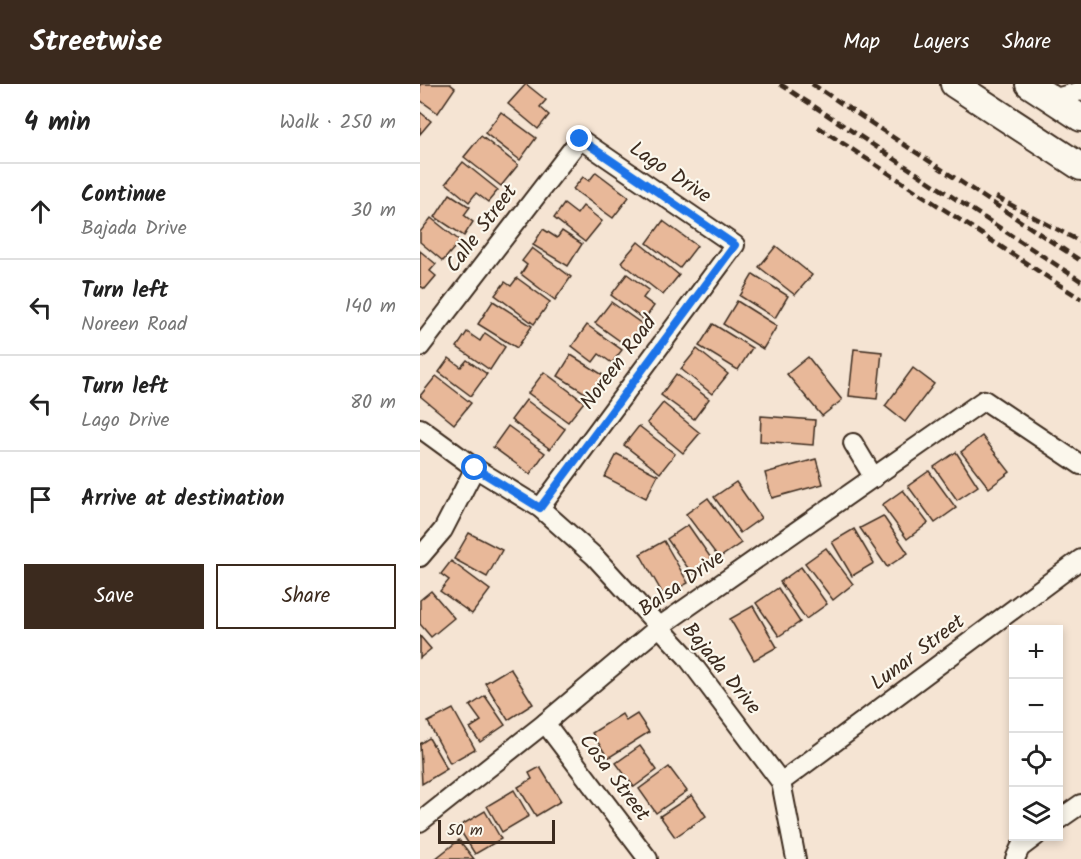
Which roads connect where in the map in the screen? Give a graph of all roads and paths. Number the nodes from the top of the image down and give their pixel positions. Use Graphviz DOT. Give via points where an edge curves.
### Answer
graph roads {
  1 [pos="954,84"];
  2 [pos="1029,84"];
  3 [pos="1081,92"];
  4 [pos="1052,99"];
  5 [pos="1081,118"];
  6 [pos="580,139"];
  7 [pos="1081,167"];
  8 [pos="735,245"];
  9 [pos="420,347"];
  10 [pos="420,428"];
  11 [pos="853,442"];
  12 [pos="1081,465"];
  13 [pos="475,468"];
  14 [pos="874,478"];
  15 [pos="540,508"];
  16 [pos="420,557"];
  17 [pos="1081,559"];
  18 [pos="659,627"];
  19 [pos="544,723"];
  20 [pos="781,782"];
  21 [pos="1081,804"];
  22 [pos="1063,817"];
  23 [pos="420,822"];
  24 [pos="1030,841"];
  25 [pos="648,859"];
  26 [pos="796,859"];
  27 [pos="1015,859"];
  1 -- 7 [label="main road"];
  2 -- 4 [label="main road"];
  3 -- 4 [label="street"];
  4 -- 5 [label="main road"];
  6 -- 8 [label="street, Lago Drive"];
  6 -- 9 [label="street, Calle Street"];
  8 -- 15 [label="street, Noreen Road"];
  10 -- 13 [label="street, Bajada Drive"];
  11 -- 14 [label="street"];
  12 -- 14 [label="street, Balsa Drive" via="984,400"];
  13 -- 15 [label="street, Bajada Drive"];
  13 -- 16 [label="street" via="443,530"];
  14 -- 18 [label="street, Balsa Drive"];
  15 -- 18 [label="street, Bajada Drive" via="594,556"];
  17 -- 20 [label="street, Lunar Street"];
  18 -- 19 [label="street, Balsa Drive"];
  18 -- 20 [label="street, Bajada Drive" via="687,657"];
  19 -- 23 [label="street, Balsa Drive"];
  19 -- 25 [label="street, Cosa Street"];
  20 -- 26 [label="street, Bajada Drive"];
  21 -- 22 [label="street"];
  24 -- 27 [label="street" via="1020,848"];
}
